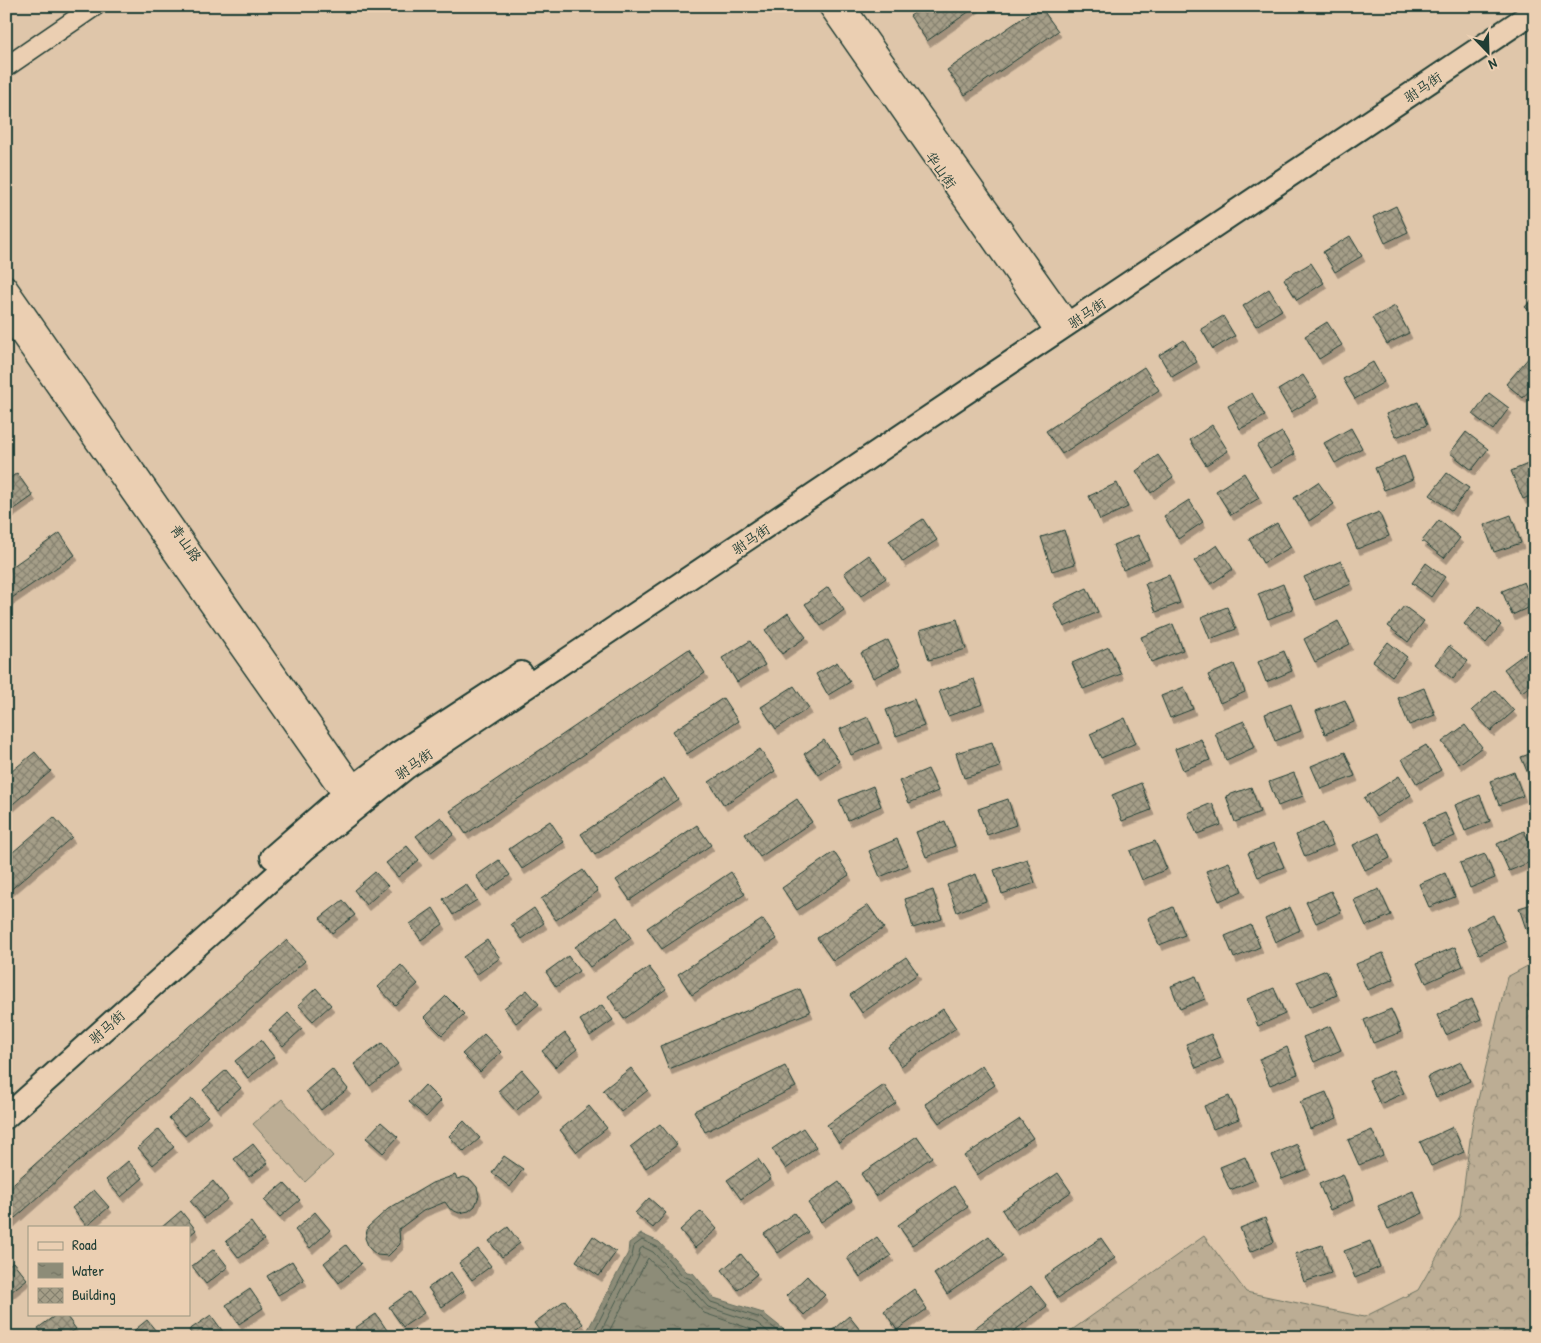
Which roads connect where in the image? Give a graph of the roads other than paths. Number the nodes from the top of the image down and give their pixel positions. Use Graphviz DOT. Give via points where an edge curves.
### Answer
graph roads {
  1 [pos="95,6"];
  2 [pos="828,6"];
  3 [pos="845,6"];
  4 [pos="1517,6"];
  5 [pos="1535,11"];
  6 [pos="6,67"];
  7 [pos="6,285"];
  8 [pos="6,315"];
  9 [pos="1059,323"];
  10 [pos="354,798"];
  11 [pos="6,1096"];
  12 [pos="6,1117"];
  1 -- 6 [label="street"];
  2 -- 9 [label="street, 华山街"];
  3 -- 9 [label="street, 华山街"];
  4 -- 9 [label="main road, 驸马街"];
  5 -- 9 [label="main road, 驸马街"];
  7 -- 10 [label="street, 青山路"];
  8 -- 10 [label="street, 青山路"];
  9 -- 10 [label="main road, 驸马街" via="397,754"];
  10 -- 11 [label="main road, 驸马街"];
  10 -- 12 [label="main road, 驸马街" via="304,850"];
}
